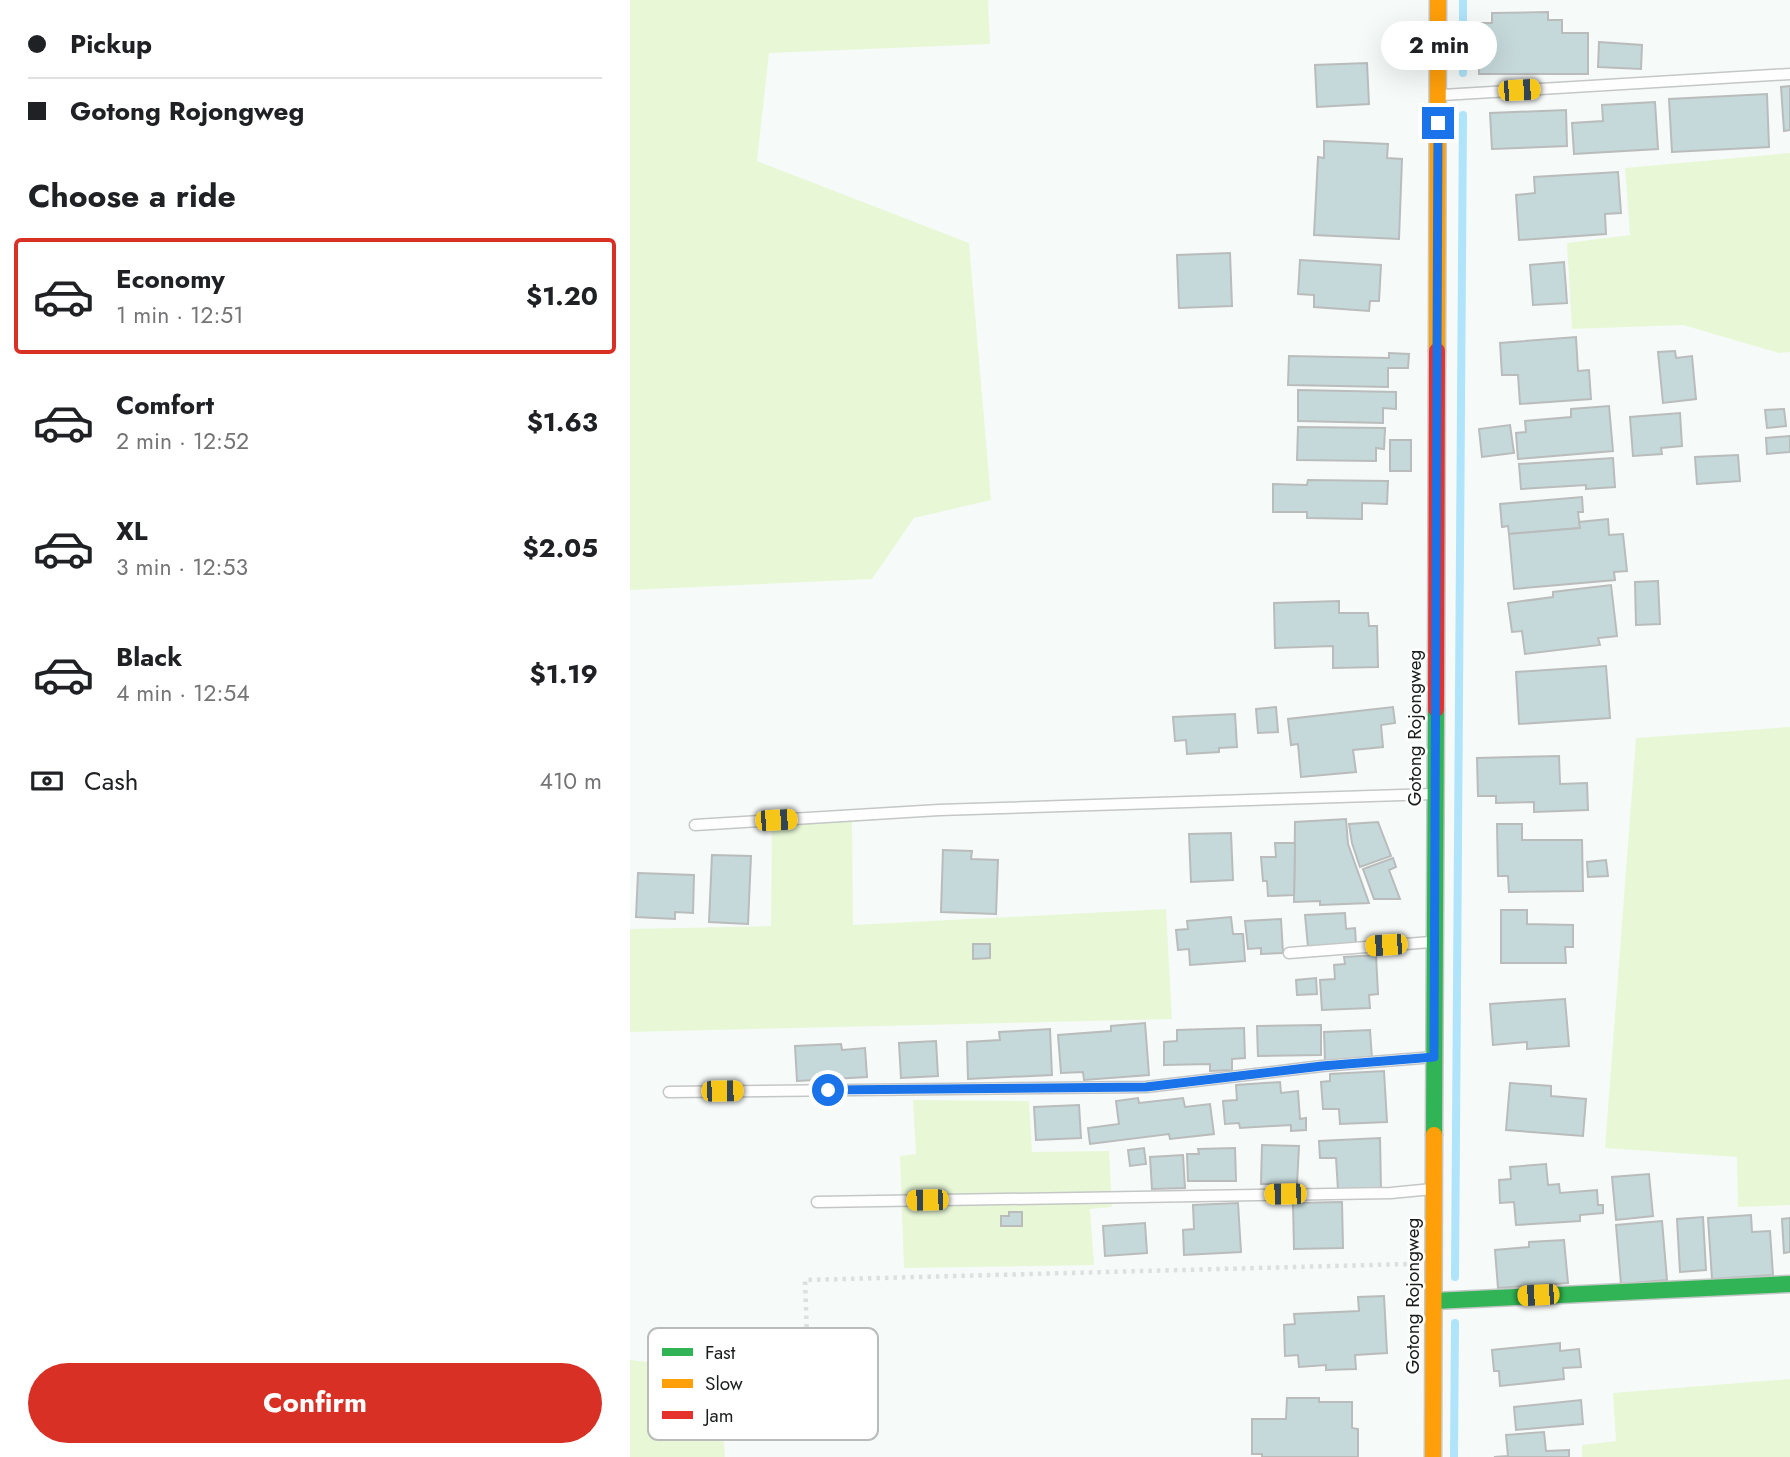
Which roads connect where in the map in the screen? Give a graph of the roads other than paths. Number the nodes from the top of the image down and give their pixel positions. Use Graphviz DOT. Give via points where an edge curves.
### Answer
graph roads {
  1 [pos="1438,0"];
  2 [pos="1790,74"];
  3 [pos="1438,95"];
  4 [pos="1435,794"];
  5 [pos="695,825"];
  6 [pos="1435,941"];
  7 [pos="1289,953"];
  8 [pos="1434,1057"];
  9 [pos="669,1092"];
  10 [pos="1433,1189"];
  11 [pos="817,1202"];
  12 [pos="1790,1284"];
  13 [pos="1434,1301"];
  14 [pos="1433,1457"];
  1 -- 3 [label="street, Gotong Rojongweg"];
  2 -- 3 [label="lane"];
  3 -- 4 [label="street, Gotong Rojongweg"];
  4 -- 5 [label="lane" via="939,810"];
  4 -- 6 [label="street, Gotong Rojongweg"];
  6 -- 7 [label="lane"];
  6 -- 8 [label="street, Gotong Rojongweg"];
  8 -- 9 [label="lane" via="1146,1087"];
  8 -- 10 [label="street, Gotong Rojongweg"];
  10 -- 11 [label="lane"];
  10 -- 13 [label="street, Gotong Rojongweg"];
  12 -- 13 [label="street"];
  13 -- 14 [label="street, Gotong Rojongweg"];
}
